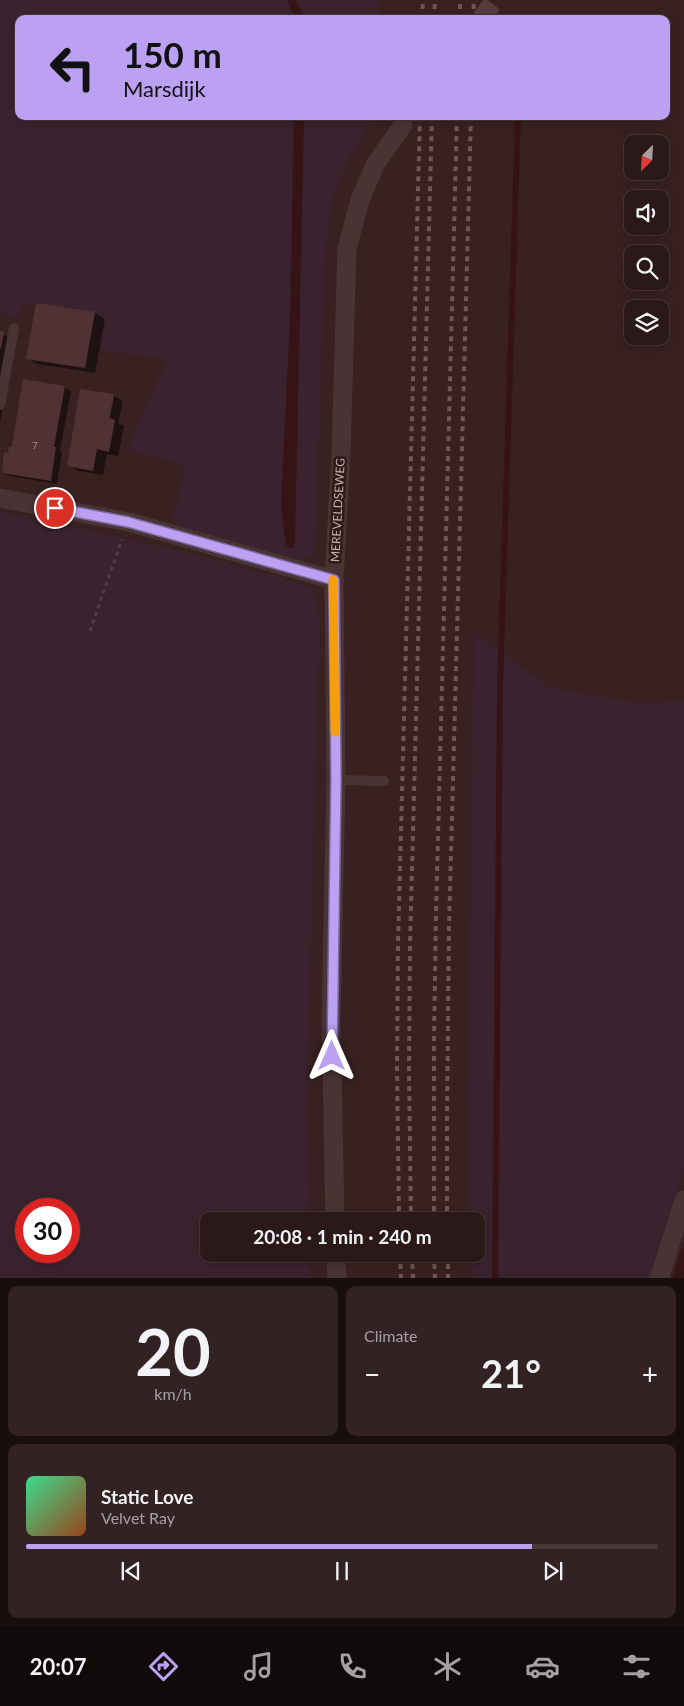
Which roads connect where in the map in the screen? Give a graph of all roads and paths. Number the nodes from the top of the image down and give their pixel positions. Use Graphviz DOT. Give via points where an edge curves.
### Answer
graph roads {
  1 [pos="403,124"];
  2 [pos="14,328"];
  3 [pos="0,406"];
  4 [pos="0,498"];
  5 [pos="128,522"];
  6 [pos="334,580"];
  7 [pos="90,631"];
  8 [pos="336,780"];
  9 [pos="384,781"];
  10 [pos="684,1200"];
  11 [pos="335,1212"];
  12 [pos="336,1262"];
  13 [pos="337,1278"];
  14 [pos="659,1278"];
  1 -- 6 [label="street, MEREVELDSEWEG" via="376,163 360,200 347,248"];
  2 -- 3 [label="lane"];
  4 -- 5 [label="street"];
  5 -- 6 [label="street"];
  5 -- 7 [label="path"];
  6 -- 8 [label="street, MEREVELDSEWEG"];
  8 -- 9 [label="lane"];
  8 -- 11 [label="street, MEREVELDSEWEG" via="332,1020"];
  10 -- 14 [label="street"];
  12 -- 13 [label="street"];
}
